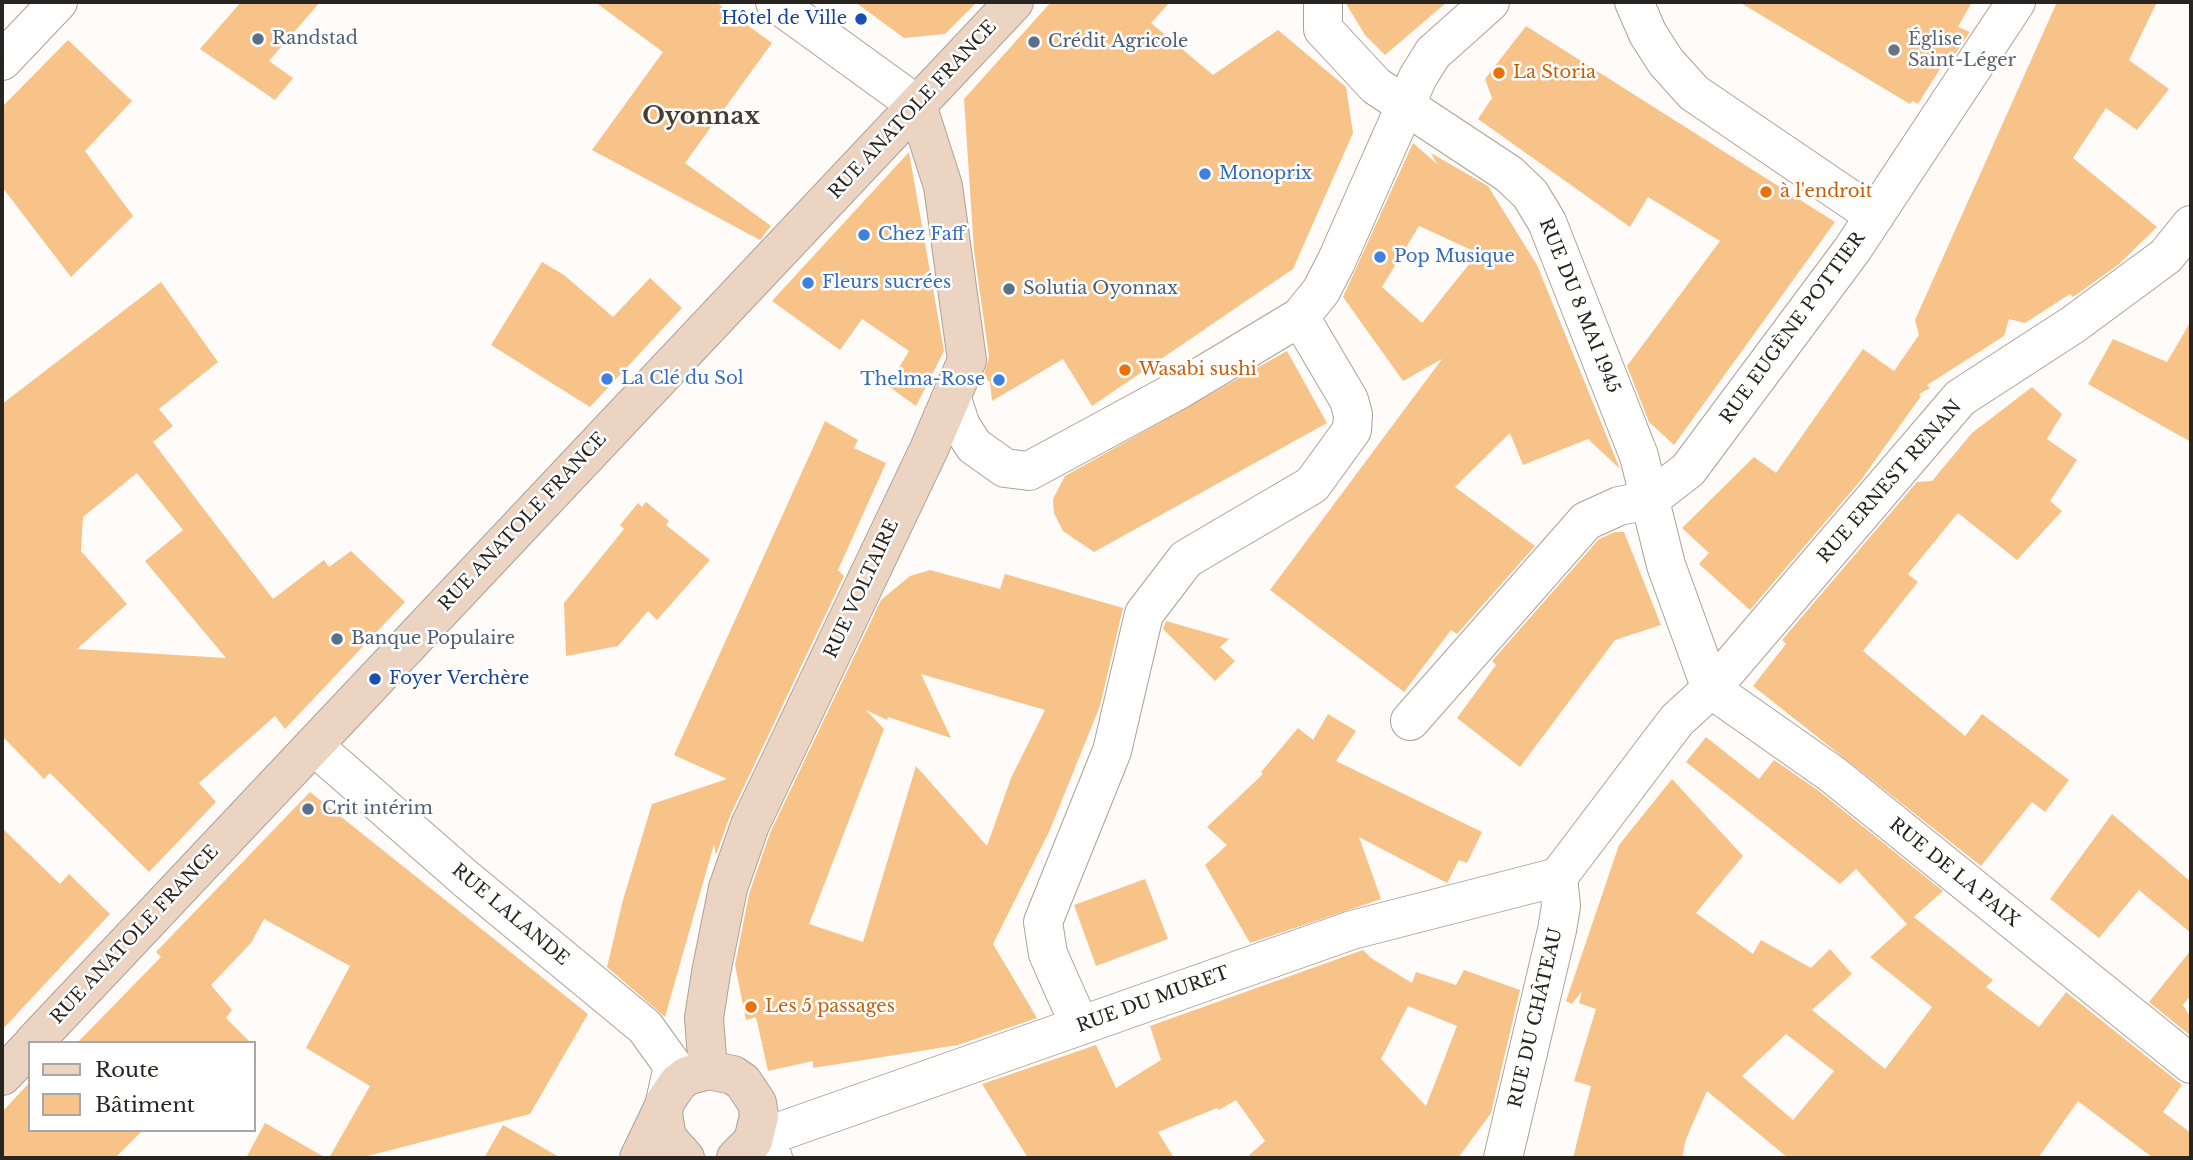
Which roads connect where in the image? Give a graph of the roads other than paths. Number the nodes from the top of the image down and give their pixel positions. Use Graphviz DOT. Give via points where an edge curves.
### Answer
graph roads {
  1 [pos="58,2"];
  2 [pos="775,2"];
  3 [pos="1014,2"];
  4 [pos="1323,2"];
  5 [pos="1490,2"];
  6 [pos="1634,2"];
  7 [pos="2016,2"];
  8 [pos="2,61"];
  9 [pos="917,104"];
  10 [pos="1405,105"];
  11 [pos="1875,216"];
  12 [pos="2191,225"];
  13 [pos="1300,317"];
  14 [pos="952,399"];
  15 [pos="1649,500"];
  16 [pos="1707,674"];
  17 [pos="1410,721"];
  18 [pos="314,746"];
  19 [pos="1558,877"];
  20 [pos="705,1022"];
  21 [pos="1080,1026"];
  22 [pos="654,1040"];
  23 [pos="35,1041"];
  24 [pos="28,1049"];
  25 [pos="2191,1064"];
  26 [pos="708,1070"];
  27 [pos="2,1076"];
  28 [pos="666,1102"];
  29 [pos="753,1150"];
  30 [pos="639,1158"];
  31 [pos="685,1158"];
  32 [pos="1503,1158"];
  1 -- 8 [label="street"];
  2 -- 9 [label="street"];
  3 -- 9 [label="main road, RUE ANATOLE FRANCE"];
  4 -- 10 [label="street, RUE DU 8 MAI 1945" via="1323,29 1330,41 1376,86"];
  5 -- 10 [label="street" via="1433,53"];
  6 -- 11 [label="street" via="1666,62 1694,93"];
  7 -- 11 [label="street, RUE EUGÈNE POTTIER"];
  9 -- 14 [label="main road, RUE VOLTAIRE" via="943,186 967,360"];
  9 -- 18 [label="main road, RUE ANATOLE FRANCE"];
  10 -- 13 [label="street" via="1336,262"];
  10 -- 15 [label="street, RUE DU 8 MAI 1945" via="1509,174 1530,194 1639,456"];
  11 -- 15 [label="street, RUE EUGÈNE POTTIER" via="1688,470"];
  12 -- 16 [label="street, RUE ERNEST RENAN" via="2166,256 2074,324 1960,398"];
  13 -- 14 [label="street" via="1029,471 1005,468 974,446"];
  13 -- 21 [label="street" via="1349,400 1352,430 1312,485 1186,559 1144,614 1112,751 1043,922 1048,954"];
  14 -- 20 [label="main road, RUE VOLTAIRE" via="750,825 728,888"];
  15 -- 16 [label="street, RUE DU 8 MAI 1945" via="1666,565"];
  15 -- 17 [label="street" via="1619,506 1586,521"];
  16 -- 19 [label="street, RUE ERNEST RENAN"];
  16 -- 25 [label="street, RUE DE LA PAIX"];
  18 -- 22 [label="street, RUE LALANDE" via="645,1027"];
  18 -- 23 [label="main road, RUE ANATOLE FRANCE"];
  19 -- 21 [label="street, RUE DU MURET" via="1352,930"];
  19 -- 32 [label="street, RUE DU CHÂTEAU" via="1561,906 1557,930"];
  20 -- 22 [label="street" via="681,1036"];
  20 -- 26 [label="main road, RUE VOLTAIRE"];
  21 -- 29 [label="street, RUE DU MURET"];
  22 -- 28 [label="street, RUE LALANDE" via="673,1066"];
  24 -- 27 [label="main road"];
  26 -- 28 [label="main road" via="687,1076"];
  26 -- 29 [label="main road" via="733,1075 751,1092 759,1116"];
  28 -- 30 [label="main road"];
  28 -- 31 [label="main road" via="667,1138"];
}
